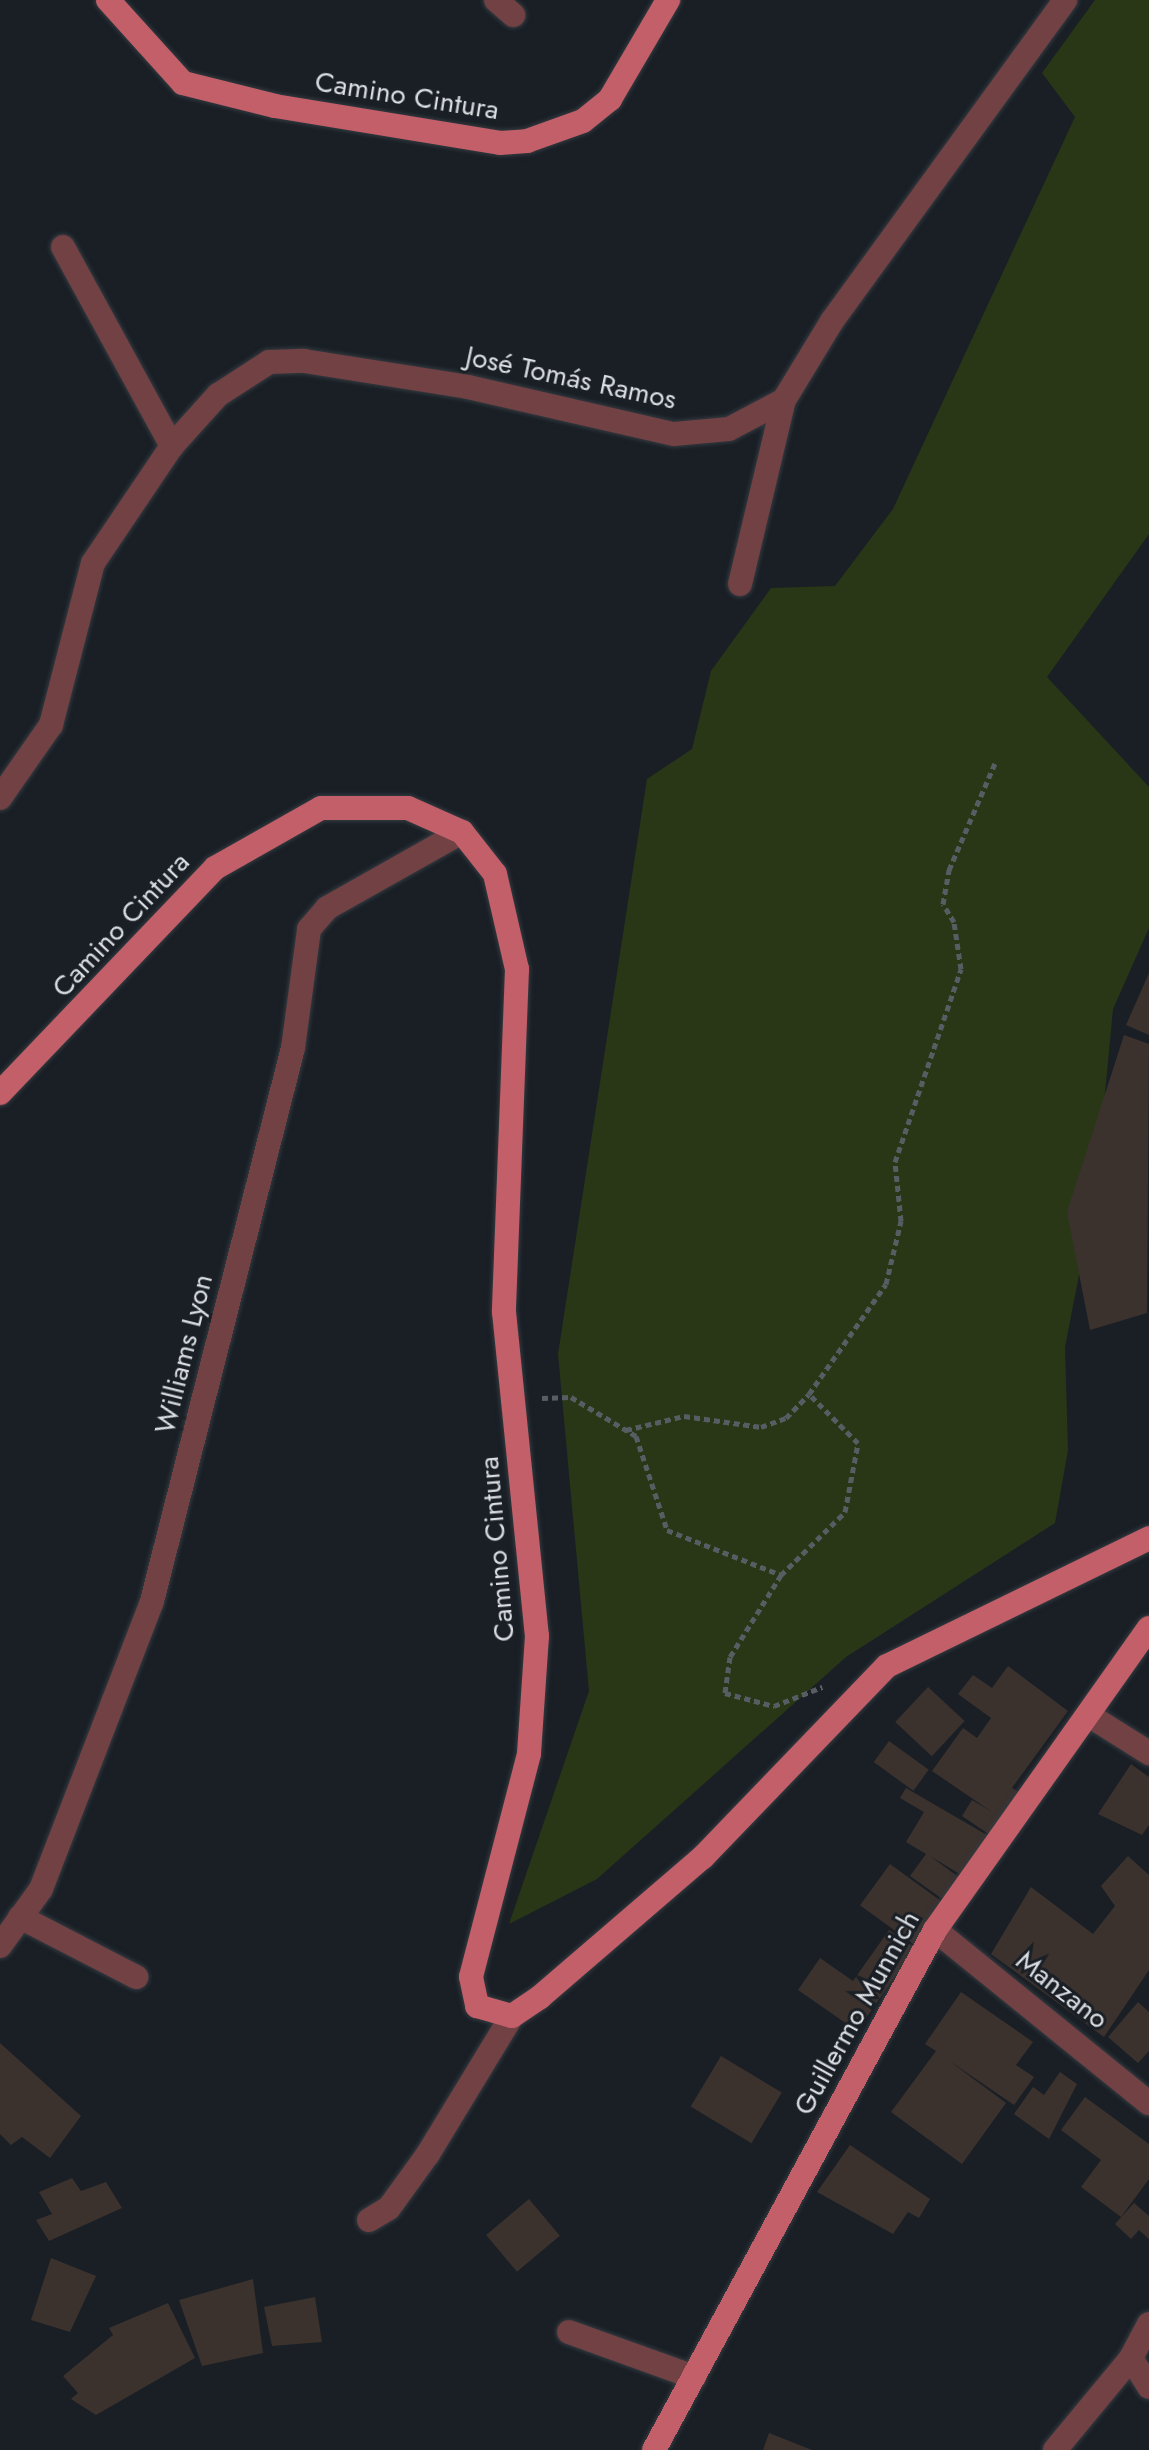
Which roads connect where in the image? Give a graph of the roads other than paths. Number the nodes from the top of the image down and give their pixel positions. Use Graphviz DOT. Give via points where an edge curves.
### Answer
graph roads {
  1 [pos="108,0"];
  2 [pos="668,0"];
  3 [pos="1065,0"];
  4 [pos="63,247"];
  5 [pos="784,400"];
  6 [pos="172,446"];
  7 [pos="740,584"];
  8 [pos="0,798"];
  9 [pos="462,832"];
  10 [pos="0,1093"];
  11 [pos="1149,1538"];
  12 [pos="1149,1628"];
  13 [pos="1090,1716"];
  14 [pos="1149,1753"];
  15 [pos="20,1917"];
  16 [pos="935,1930"];
  17 [pos="0,1946"];
  18 [pos="136,1977"];
  19 [pos="512,2016"];
  20 [pos="1149,2103"];
  21 [pos="369,2220"];
  22 [pos="1149,2324"];
  23 [pos="569,2332"];
  24 [pos="1131,2358"];
  25 [pos="694,2377"];
  26 [pos="1149,2387"];
  27 [pos="654,2450"];
  28 [pos="1055,2450"];
  1 -- 2 [label="main road, Camino Cintura" via="183,83 275,106 500,143 527,141 583,121 610,99"];
  3 -- 5 [label="street" via="832,321"];
  4 -- 6 [label="street"];
  5 -- 6 [label="street, José Tomás Ramos" via="729,429 674,434 378,370 269,362 218,395"];
  5 -- 7 [label="street"];
  6 -- 8 [label="street, José Tomás Ramos" via="93,563 51,725"];
  9 -- 10 [label="main road, Camino Cintura" via="408,808 321,808 241,853 215,868"];
  9 -- 15 [label="street, Williams Lyon" via="327,908 309,929 293,1048 152,1601 41,1889"];
  9 -- 19 [label="main road, Camino Cintura" via="495,874 517,969 504,1312 537,1636 529,1754 471,1977 477,2006"];
  11 -- 19 [label="main road" via="887,1666 703,1857"];
  12 -- 13 [label="main road, Guillermo Munnich"];
  13 -- 14 [label="street"];
  13 -- 16 [label="main road, Guillermo Munnich"];
  15 -- 17 [label="street, Williams Lyon"];
  15 -- 18 [label="street"];
  16 -- 20 [label="street, Manzano"];
  16 -- 25 [label="main road, Guillermo Munnich"];
  19 -- 21 [label="street" via="428,2154 389,2208"];
  22 -- 24 [label="street"];
  23 -- 25 [label="street"];
  24 -- 26 [label="street"];
  24 -- 28 [label="street"];
  25 -- 27 [label="main road, Guillermo Munnich"];
}
